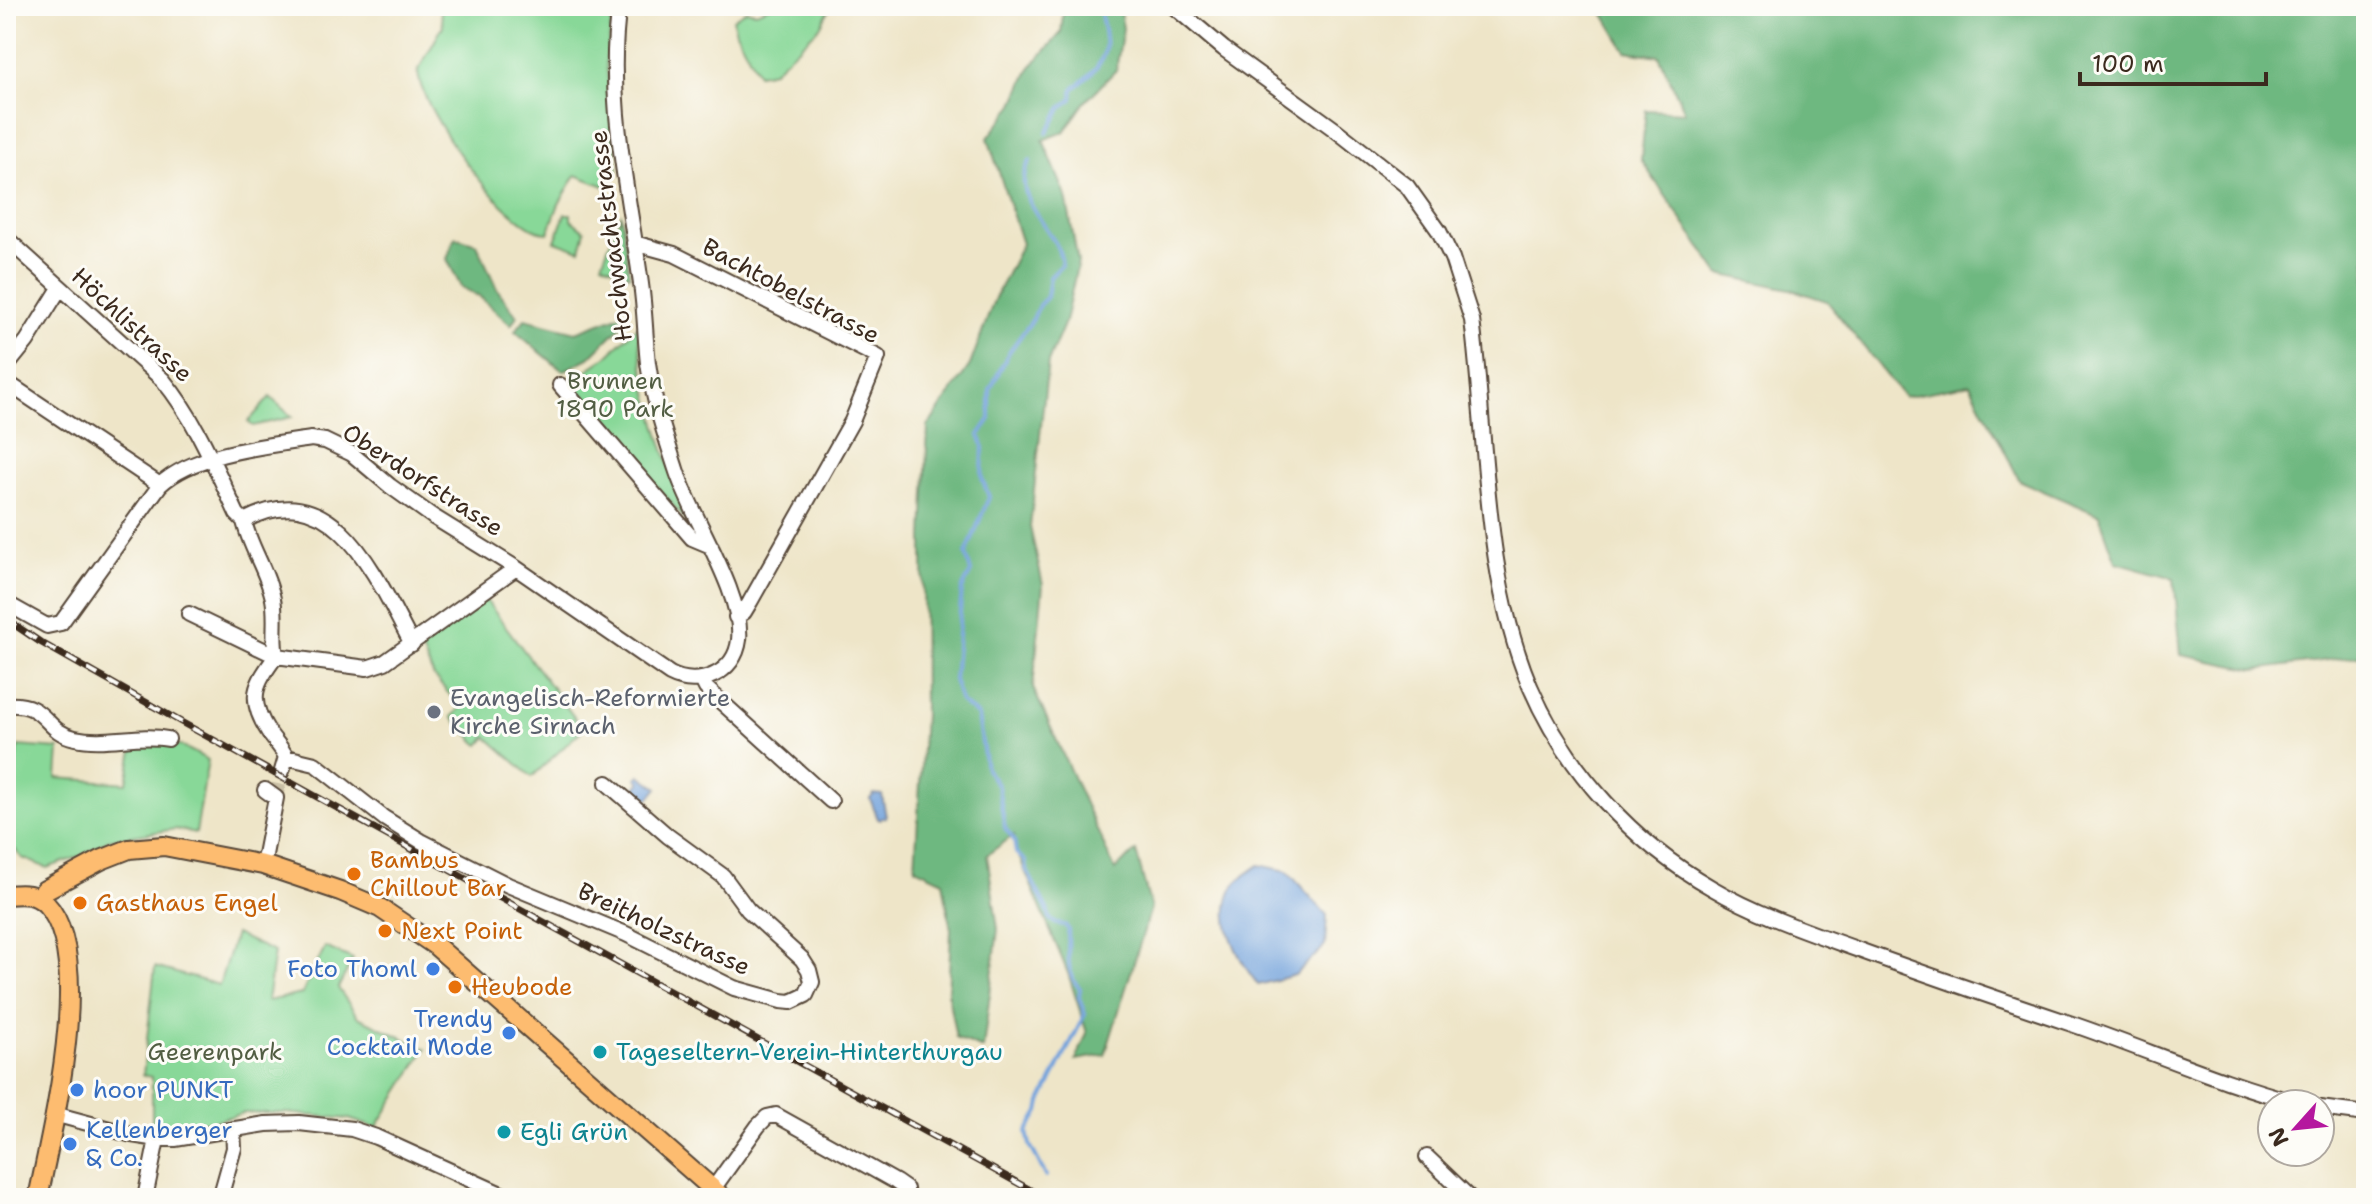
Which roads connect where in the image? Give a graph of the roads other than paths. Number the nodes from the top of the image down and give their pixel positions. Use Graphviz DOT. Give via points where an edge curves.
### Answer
graph roads {
  1 [pos="619,6"];
  2 [pos="1173,6"];
  3 [pos="6,238"];
  4 [pos="634,243"];
  5 [pos="60,288"];
  6 [pos="6,367"];
  7 [pos="6,382"];
  8 [pos="560,385"];
  9 [pos="210,458"];
  10 [pos="160,485"];
  11 [pos="244,521"];
  12 [pos="711,546"];
  13 [pos="516,568"];
  14 [pos="6,603"];
  15 [pos="189,614"];
  16 [pos="736,617"];
  17 [pos="412,644"];
  18 [pos="276,656"];
  19 [pos="702,680"];
  20 [pos="6,705"];
  21 [pos="168,739"];
  22 [pos="607,783"];
  23 [pos="270,794"];
  24 [pos="831,801"];
  25 [pos="263,865"];
  26 [pos="6,895"];
  27 [pos="39,898"];
  28 [pos="2256,1088"];
  29 [pos="2336,1110"];
  30 [pos="54,1114"];
  31 [pos="2366,1114"];
  32 [pos="233,1129"];
  33 [pos="157,1139"];
  34 [pos="1427,1157"];
  35 [pos="718,1194"];
  36 [pos="38,1198"];
  37 [pos="145,1198"];
  38 [pos="220,1198"];
  39 [pos="510,1198"];
  40 [pos="907,1198"];
  41 [pos="1470,1198"];
  1 -- 4 [label="street, Hochwachtstrasse" via="615,86"];
  2 -- 28 [label="street" via="1407,186 1439,231 1472,320 1493,533 1516,650 1547,723 1623,820 1711,888 1786,924"];
  3 -- 5 [label="street, Höchlistrasse"];
  4 -- 12 [label="street, Hochwachtstrasse" via="648,366 659,412 677,473"];
  4 -- 16 [label="street, Bachtobelstrasse" via="674,254 878,357 852,421 750,602"];
  5 -- 6 [label="street"];
  5 -- 9 [label="street, Höchlistrasse" via="163,380 183,404"];
  7 -- 10 [label="street"];
  8 -- 12 [label="street" via="692,538"];
  9 -- 10 [label="street, Oberdorfstrasse" via="180,469"];
  9 -- 11 [label="street, Höchlistrasse"];
  9 -- 13 [label="street, Oberdorfstrasse" via="325,441 352,454 432,516"];
  10 -- 14 [label="street, Oberdorfstrasse" via="61,623 47,626"];
  11 -- 17 [label="street" via="290,507 316,515 341,532 364,555"];
  11 -- 18 [label="street, Höchlistrasse" via="273,597"];
  12 -- 16 [label="street, Hochwachtstrasse"];
  13 -- 17 [label="street"];
  13 -- 19 [label="street" via="670,674"];
  15 -- 18 [label="street"];
  16 -- 19 [label="street, Hochwachtstrasse" via="737,652 724,668"];
  17 -- 18 [label="street" via="367,668"];
  18 -- 22 [label="street, Breitholzstrasse" via="260,677 255,698 268,732 281,746 284,764 315,764 412,835 734,988 791,1002 806,995 812,982 802,959 748,910 723,876"];
  19 -- 24 [label="street"];
  20 -- 21 [label="street" via="36,709 55,730 71,738"];
  23 -- 25 [label="street"];
  25 -- 27 [label="main road" via="144,846 101,860"];
  25 -- 35 [label="main road" via="343,892 400,920 482,985"];
  26 -- 27 [label="main road"];
  27 -- 30 [label="main road" via="59,926 69,978 68,1035"];
  29 -- 31 [label="street"];
  30 -- 33 [label="street"];
  30 -- 36 [label="main road"];
  32 -- 33 [label="street"];
  32 -- 38 [label="street" via="234,1148"];
  32 -- 39 [label="street" via="299,1123 352,1129"];
  33 -- 37 [label="street"];
  34 -- 41 [label="street"];
  35 -- 40 [label="street" via="758,1126 776,1115 896,1182 906,1189"];
}
